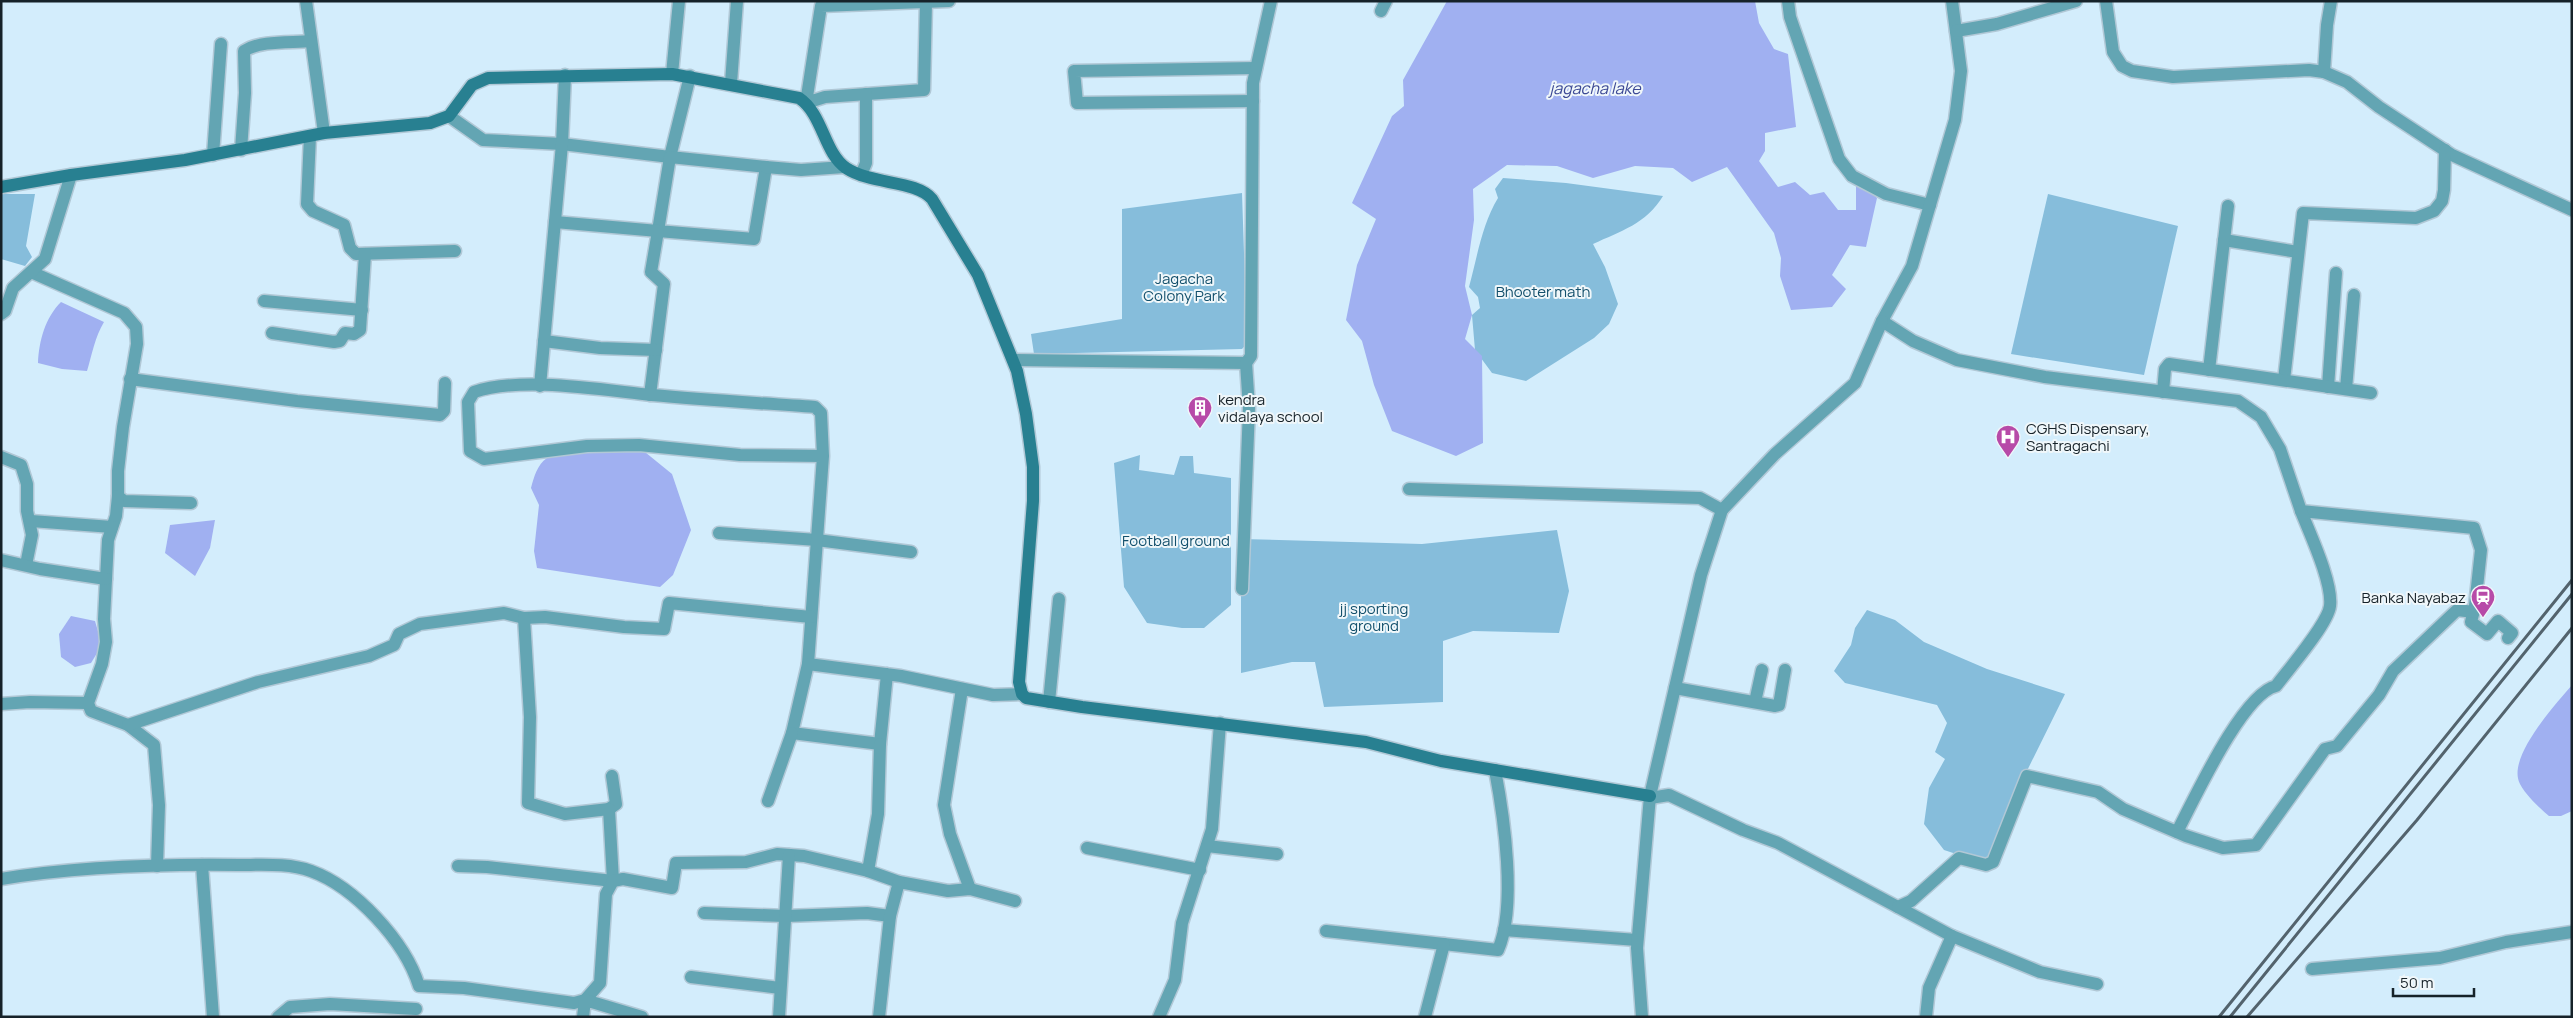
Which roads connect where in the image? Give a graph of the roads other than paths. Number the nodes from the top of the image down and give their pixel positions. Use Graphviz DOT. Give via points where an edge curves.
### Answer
graph roads {
  1 [pos="306,1"];
  2 [pos="678,1"];
  3 [pos="737,1"];
  4 [pos="949,1"];
  5 [pos="1270,1"];
  6 [pos="1788,1"];
  7 [pos="1952,1"];
  8 [pos="2076,1"];
  9 [pos="2106,1"];
  10 [pos="2331,1"];
  11 [pos="926,2"];
  12 [pos="1956,31"];
  13 [pos="311,41"];
  14 [pos="221,44"];
  15 [pos="1256,68"];
  16 [pos="2324,72"];
  17 [pos="565,74"];
  18 [pos="672,74"];
  19 [pos="690,76"];
  20 [pos="732,83"];
  21 [pos="866,94"];
  22 [pos="1253,101"];
  23 [pos="806,103"];
  24 [pos="449,116"];
  25 [pos="324,133"];
  26 [pos="310,136"];
  27 [pos="562,144"];
  28 [pos="241,150"];
  29 [pos="2445,150"];
  30 [pos="213,155"];
  31 [pos="670,157"];
  32 [pos="844,166"];
  33 [pos="766,167"];
  34 [pos="71,175"];
  35 [pos="861,175"];
  36 [pos="1,187"];
  37 [pos="1930,204"];
  38 [pos="2228,206"];
  39 [pos="2572,210"];
  40 [pos="555,222"];
  41 [pos="658,232"];
  42 [pos="2224,240"];
  43 [pos="455,251"];
  44 [pos="2298,252"];
  45 [pos="365,254"];
  46 [pos="31,272"];
  47 [pos="2336,274"];
  48 [pos="2354,295"];
  49 [pos="264,301"];
  50 [pos="362,310"];
  51 [pos="1,314"];
  52 [pos="1882,321"];
  53 [pos="272,333"];
  54 [pos="544,340"];
  55 [pos="656,350"];
  56 [pos="1013,360"];
  57 [pos="1246,363"];
  58 [pos="2209,370"];
  59 [pos="130,378"];
  60 [pos="2284,380"];
  61 [pos="445,383"];
  62 [pos="540,386"];
  63 [pos="2328,387"];
  64 [pos="2346,389"];
  65 [pos="2163,392"];
  66 [pos="2371,393"];
  67 [pos="650,394"];
  68 [pos="823,456"];
  69 [pos="1,457"];
  70 [pos="1409,490"];
  71 [pos="118,496"];
  72 [pos="191,503"];
  73 [pos="1722,510"];
  74 [pos="2301,511"];
  75 [pos="31,521"];
  76 [pos="112,527"];
  77 [pos="718,533"];
  78 [pos="816,540"];
  79 [pos="911,552"];
  80 [pos="1,560"];
  81 [pos="26,565"];
  82 [pos="106,578"];
  83 [pos="1242,589"];
  84 [pos="1059,599"];
  85 [pos="2474,612"];
  86 [pos="811,617"];
  87 [pos="524,618"];
  88 [pos="2508,638"];
  89 [pos="808,664"];
  90 [pos="1762,670"];
  91 [pos="1785,670"];
  92 [pos="887,674"];
  93 [pos="1675,688"];
  94 [pos="962,689"];
  95 [pos="1022,694"];
  96 [pos="1049,702"];
  97 [pos="1755,702"];
  98 [pos="88,703"];
  99 [pos="1,704"];
  100 [pos="1220,723"];
  101 [pos="128,725"];
  102 [pos="792,733"];
  103 [pos="880,744"];
  104 [pos="1495,770"];
  105 [pos="612,776"];
  106 [pos="1650,797"];
  107 [pos="768,801"];
  108 [pos="609,809"];
  109 [pos="2177,832"];
  110 [pos="1207,846"];
  111 [pos="1087,848"];
  112 [pos="1277,854"];
  113 [pos="789,855"];
  114 [pos="202,865"];
  115 [pos="157,866"];
  116 [pos="458,866"];
  117 [pos="1200,870"];
  118 [pos="868,871"];
  119 [pos="1,879"];
  120 [pos="613,881"];
  121 [pos="899,882"];
  122 [pos="970,890"];
  123 [pos="1015,901"];
  124 [pos="1898,907"];
  125 [pos="704,913"];
  126 [pos="786,916"];
  127 [pos="890,916"];
  128 [pos="1504,930"];
  129 [pos="1326,931"];
  130 [pos="2572,932"];
  131 [pos="1952,936"];
  132 [pos="1637,940"];
  133 [pos="1444,944"];
  134 [pos="2312,969"];
  135 [pos="691,977"];
  136 [pos="2097,984"];
  137 [pos="419,986"];
  138 [pos="780,988"];
  139 [pos="585,1000"];
  140 [pos="416,1013"];
  141 [pos="214,1017"];
  142 [pos="278,1017"];
  143 [pos="583,1017"];
  144 [pos="642,1017"];
  145 [pos="779,1017"];
  146 [pos="879,1017"];
  147 [pos="1159,1017"];
  148 [pos="1425,1017"];
  149 [pos="1642,1017"];
  150 [pos="1926,1017"];
  1 -- 13 [label="street"];
  2 -- 18 [label="street"];
  3 -- 20 [label="street"];
  4 -- 11 [label="street"];
  5 -- 15 [label="street"];
  6 -- 37 [label="street" via="1790,16 1840,159 1852,176 1886,194"];
  7 -- 12 [label="street"];
  8 -- 12 [label="street" via="1998,24"];
  9 -- 16 [label="street" via="2113,52 2122,66 2132,71 2173,77"];
  10 -- 16 [label="street"];
  11 -- 21 [label="street" via="924,90"];
  11 -- 23 [label="street" via="821,6"];
  12 -- 37 [label="street" via="1961,71 1955,120"];
  13 -- 25 [label="street"];
  13 -- 28 [label="street" via="261,45 244,51"];
  14 -- 30 [label="street"];
  15 -- 22 [label="street"];
  15 -- 22 [label="street" via="1074,71 1077,103"];
  16 -- 29 [label="street" via="2347,82"];
  17 -- 18 [label="main road"];
  17 -- 24 [label="main road" via="479,80"];
  17 -- 27 [label="street"];
  18 -- 19 [label="main road"];
  19 -- 20 [label="main road"];
  19 -- 31 [label="street"];
  20 -- 23 [label="main road" via="791,95"];
  21 -- 23 [label="street" via="825,97"];
  21 -- 35 [label="street" via="866,163"];
  22 -- 57 [label="street" via="1251,356"];
  23 -- 32 [label="main road" via="836,158"];
  24 -- 25 [label="main road" via="435,122 395,128"];
  24 -- 27 [label="street" via="483,140"];
  25 -- 26 [label="main road"];
  26 -- 28 [label="main road"];
  26 -- 45 [label="street" via="307,204 313,212 344,225 350,248 356,254"];
  27 -- 31 [label="street"];
  27 -- 40 [label="street"];
  28 -- 30 [label="main road"];
  29 -- 39 [label="street"];
  29 -- 44 [label="street" via="2443,196 2434,211 2416,218 2303,214"];
  30 -- 34 [label="main road"];
  31 -- 33 [label="street"];
  31 -- 41 [label="street"];
  32 -- 33 [label="street" via="801,170"];
  32 -- 35 [label="main road"];
  33 -- 41 [label="street" via="754,239"];
  34 -- 36 [label="main road"];
  34 -- 46 [label="street" via="45,258"];
  35 -- 56 [label="main road" via="917,188 932,199 978,275"];
  37 -- 52 [label="street" via="1912,266"];
  38 -- 42 [label="street"];
  40 -- 41 [label="street"];
  40 -- 54 [label="street"];
  41 -- 55 [label="street" via="651,272 664,284"];
  42 -- 44 [label="street"];
  42 -- 58 [label="street"];
  43 -- 45 [label="street"];
  44 -- 60 [label="street"];
  45 -- 50 [label="street"];
  46 -- 51 [label="street" via="12,288 5,311"];
  46 -- 59 [label="street" via="124,313 136,327 137,344"];
  47 -- 63 [label="street"];
  48 -- 64 [label="street"];
  49 -- 50 [label="street"];
  50 -- 53 [label="street" via="360,330 354,334 344,333 340,341"];
  52 -- 65 [label="street" via="1912,341 1956,360 2045,377"];
  52 -- 73 [label="street" via="1855,383 1775,454"];
  54 -- 55 [label="street" via="600,348"];
  54 -- 62 [label="street"];
  55 -- 67 [label="street"];
  56 -- 57 [label="street"];
  56 -- 95 [label="main road" via="1026,414 1033,467 1019,682"];
  57 -- 83 [label="street" via="1249,408"];
  58 -- 60 [label="street"];
  58 -- 65 [label="street" via="2169,364 2165,369"];
  59 -- 61 [label="street" via="297,401 440,415 444,411"];
  59 -- 71 [label="street"];
  60 -- 63 [label="street"];
  62 -- 67 [label="street" via="606,388"];
  62 -- 68 [label="street" via="492,387 474,392 468,402 470,451 484,459 587,446 639,445 740,455"];
  63 -- 64 [label="street"];
  64 -- 66 [label="street"];
  65 -- 74 [label="street" via="2238,401 2261,417 2280,449"];
  67 -- 68 [label="street" via="815,407 821,413"];
  68 -- 78 [label="street"];
  69 -- 75 [label="street" via="21,465 27,484 27,511"];
  70 -- 73 [label="street" via="1700,498"];
  71 -- 72 [label="street" via="124,501"];
  71 -- 76 [label="street"];
  73 -- 93 [label="street" via="1701,575"];
  74 -- 85 [label="street" via="2474,528 2481,550"];
  74 -- 109 [label="street" via="2330,591 2330,608 2322,624 2276,686 2268,688 2236,722"];
  75 -- 76 [label="street"];
  75 -- 81 [label="street" via="32,535"];
  76 -- 82 [label="street"];
  77 -- 78 [label="street"];
  78 -- 79 [label="street"];
  78 -- 86 [label="street"];
  80 -- 81 [label="street"];
  81 -- 82 [label="street"];
  82 -- 98 [label="street" via="106,642"];
  84 -- 96 [label="street"];
  85 -- 88 [label="street" via="2471,622 2487,634 2498,621 2512,633"];
  85 -- 109 [label="street" via="2458,610 2393,671 2338,746 2325,749 2256,845 2223,848"];
  86 -- 87 [label="street" via="669,603 664,629 545,617"];
  86 -- 89 [label="street"];
  87 -- 101 [label="street" via="504,613 420,624 399,634 394,645 369,656 258,682"];
  87 -- 108 [label="street" via="530,716 528,803 565,814"];
  89 -- 92 [label="street"];
  89 -- 102 [label="street"];
  90 -- 97 [label="street"];
  91 -- 97 [label="street" via="1779,704"];
  92 -- 94 [label="street"];
  92 -- 103 [label="street"];
  93 -- 97 [label="street"];
  93 -- 106 [label="street"];
  94 -- 95 [label="street" via="993,696"];
  94 -- 122 [label="street" via="944,805 950,834"];
  95 -- 96 [label="main road"];
  96 -- 100 [label="main road"];
  98 -- 99 [label="street"];
  98 -- 101 [label="street" via="90,711"];
  100 -- 104 [label="main road" via="1366,742"];
  100 -- 110 [label="street" via="1212,829"];
  101 -- 115 [label="street" via="154,745 159,805"];
  102 -- 103 [label="street"];
  102 -- 107 [label="street"];
  103 -- 118 [label="street" via="878,814"];
  104 -- 106 [label="main road"];
  104 -- 128 [label="street" via="1503,812 1508,909"];
  105 -- 108 [label="street" via="616,804"];
  106 -- 124 [label="street" via="1669,795 1778,843"];
  106 -- 132 [label="street"];
  108 -- 120 [label="street"];
  109 -- 124 [label="street" via="2123,809 2098,792 2027,776 1993,862 1986,865 1959,858 1911,901"];
  110 -- 112 [label="street"];
  110 -- 117 [label="street"];
  111 -- 117 [label="street"];
  113 -- 118 [label="street" via="834,861"];
  113 -- 120 [label="street" via="777,854 746,862 676,863 672,888 623,878"];
  113 -- 126 [label="street"];
  114 -- 115 [label="street"];
  114 -- 137 [label="street" via="310,870 340,886 385,926 413,968"];
  114 -- 141 [label="street"];
  115 -- 119 [label="street" via="92,868"];
  116 -- 120 [label="street" via="487,866"];
  117 -- 147 [label="street" via="1182,923 1175,980"];
  118 -- 121 [label="street"];
  120 -- 139 [label="street" via="606,894 600,983"];
  121 -- 122 [label="street" via="948,891"];
  121 -- 127 [label="street"];
  122 -- 123 [label="street"];
  124 -- 131 [label="street"];
  125 -- 126 [label="street"];
  126 -- 127 [label="street" via="867,913"];
  126 -- 138 [label="street"];
  127 -- 146 [label="street"];
  128 -- 132 [label="street"];
  128 -- 133 [label="street" via="1498,950"];
  129 -- 133 [label="street"];
  130 -- 134 [label="street" via="2506,942 2440,958"];
  131 -- 136 [label="street" via="2040,972"];
  131 -- 150 [label="street" via="1929,988"];
  132 -- 149 [label="street"];
  133 -- 148 [label="street"];
  135 -- 138 [label="street"];
  137 -- 139 [label="street" via="464,988 574,1003"];
  137 -- 140 [label="street"];
  138 -- 145 [label="street"];
  139 -- 143 [label="street"];
  139 -- 144 [label="street"];
  140 -- 142 [label="street" via="330,1004 290,1007"];
}
